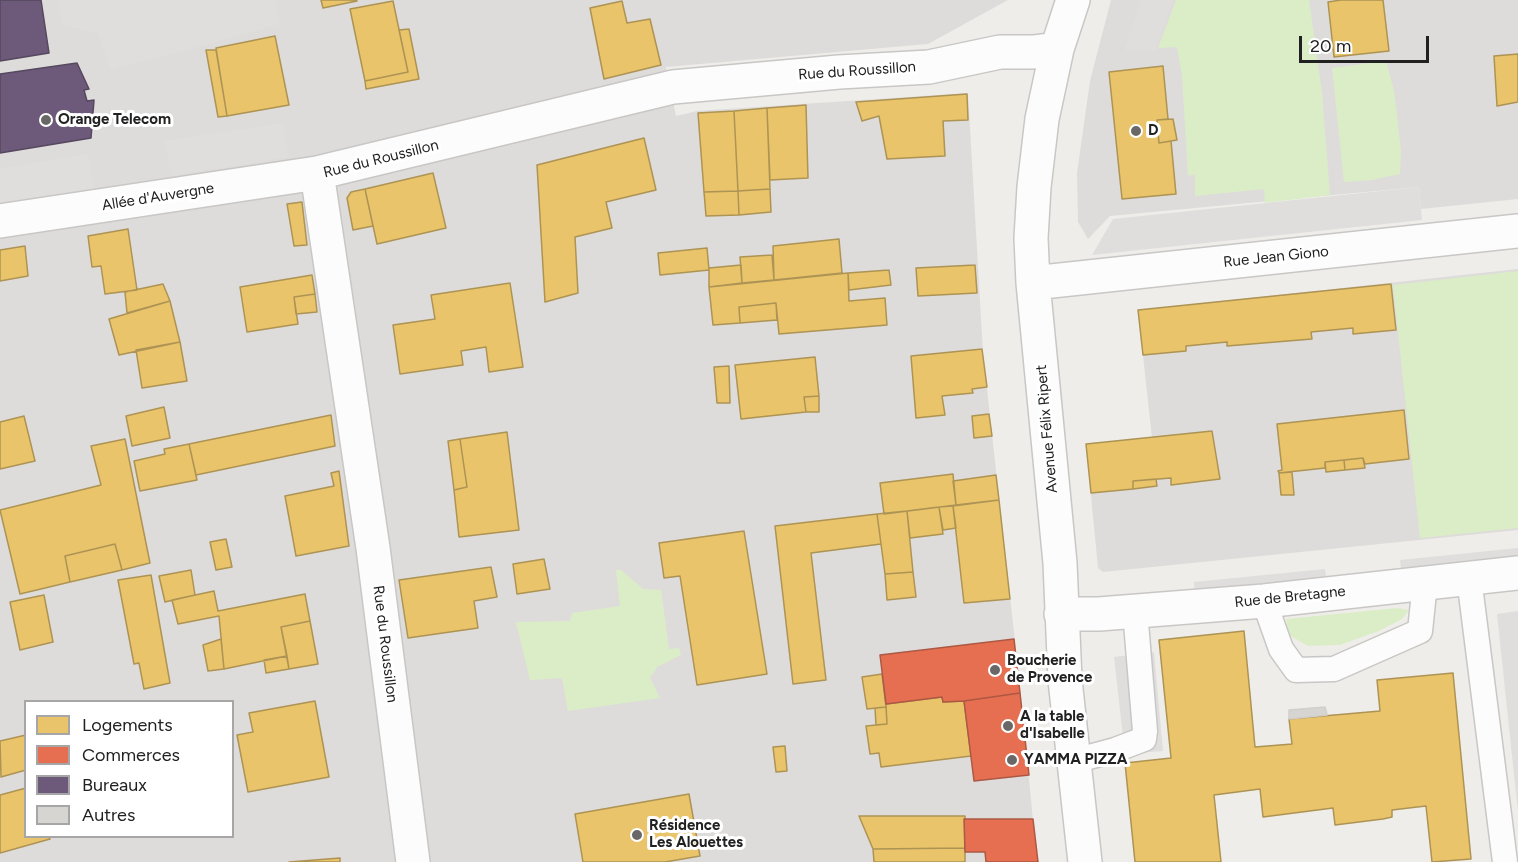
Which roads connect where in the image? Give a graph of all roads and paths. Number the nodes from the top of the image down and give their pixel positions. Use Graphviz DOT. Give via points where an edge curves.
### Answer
graph roads {
  1 [pos="1073,0"];
  2 [pos="1057,50"];
  3 [pos="317,173"];
  4 [pos="0,221"];
  5 [pos="1518,231"];
  6 [pos="1033,283"];
  7 [pos="1518,573"];
  8 [pos="1469,578"];
  9 [pos="1425,583"];
  10 [pos="1264,601"];
  11 [pos="1135,611"];
  12 [pos="1061,614"];
  13 [pos="1074,761"];
  14 [pos="413,862"];
  15 [pos="1085,862"];
  16 [pos="1505,862"];
  1 -- 2 [label="street, Avenue Félix Ripert"];
  2 -- 3 [label="street, Rue du Roussillon" via="1000,52 929,67 673,87"];
  2 -- 6 [label="street, Avenue Félix Ripert" via="1042,119 1034,186"];
  3 -- 4 [label="street, Allée d'Auvergne"];
  3 -- 14 [label="street, Rue du Roussillon" via="373,548"];
  5 -- 6 [label="street, Rue Jean Giono"];
  6 -- 12 [label="street, Avenue Félix Ripert" via="1060,563"];
  7 -- 8 [label="street, Rue de Bretagne"];
  8 -- 9 [label="street, Rue de Bretagne"];
  8 -- 16 [label="lane"];
  9 -- 10 [label="street, Rue de Bretagne"];
  9 -- 10 [label="lane" via="1420,631 1334,669 1296,670 1281,650"];
  10 -- 11 [label="street, Rue de Bretagne"];
  11 -- 12 [label="street, Rue de Bretagne"];
  11 -- 13 [label="lane" via="1144,739"];
  12 -- 13 [label="street, Avenue Félix Ripert"];
  13 -- 15 [label="street, Avenue Félix Ripert"];
}
